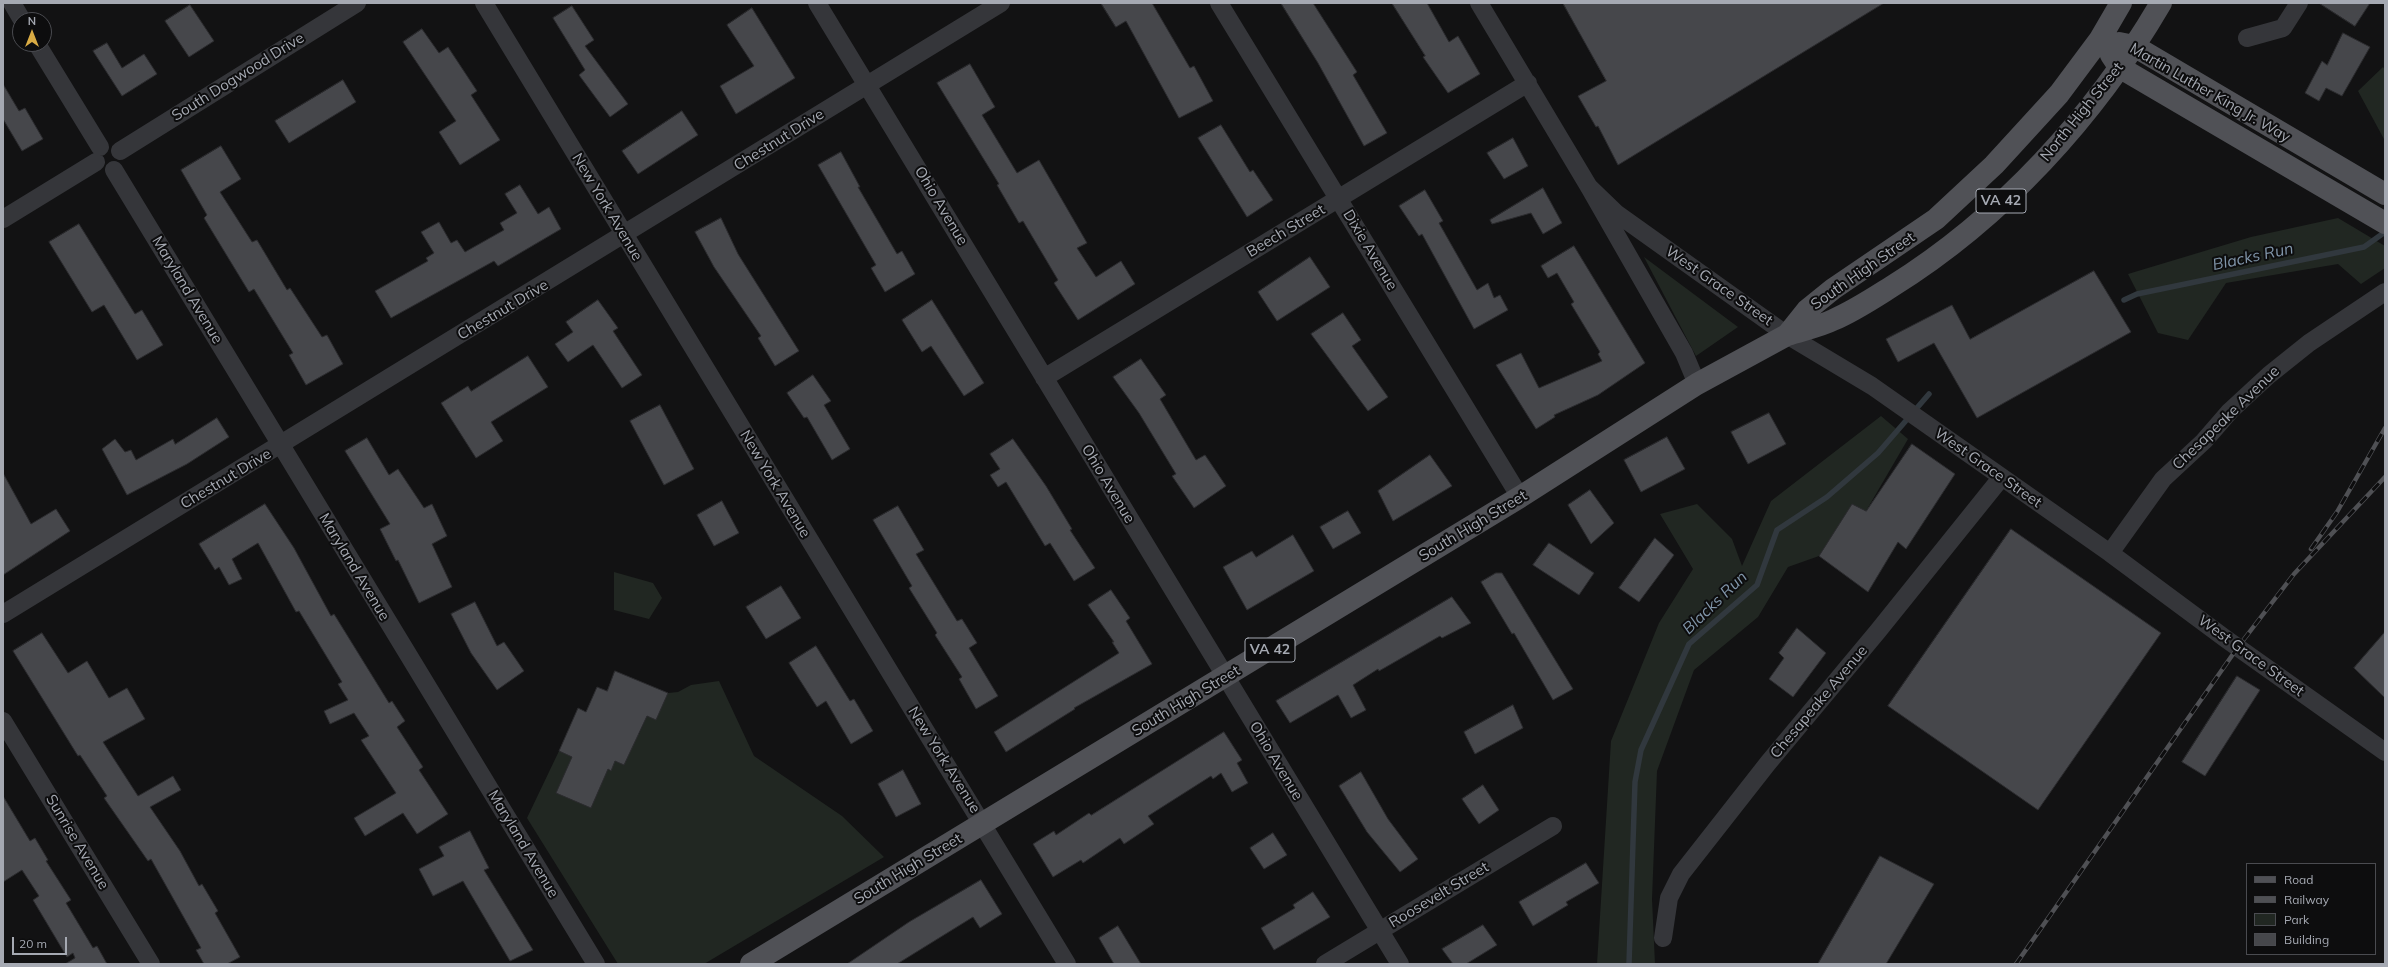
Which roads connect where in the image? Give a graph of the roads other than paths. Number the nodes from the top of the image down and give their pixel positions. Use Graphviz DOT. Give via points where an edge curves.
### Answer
graph roads {
  1 [pos="12,3"];
  2 [pos="357,3"];
  3 [pos="484,3"];
  4 [pos="817,3"];
  5 [pos="1001,3"];
  6 [pos="1219,3"];
  7 [pos="1479,3"];
  8 [pos="2121,3"];
  9 [pos="2161,3"];
  10 [pos="2299,3"];
  11 [pos="17,12"];
  12 [pos="2247,38"];
  13 [pos="2100,39"];
  14 [pos="2134,46"];
  15 [pos="41,52"];
  16 [pos="2119,67"];
  17 [pos="1528,83"];
  18 [pos="867,85"];
  19 [pos="120,151"];
  20 [pos="98,155"];
  21 [pos="114,170"];
  22 [pos="1589,187"];
  23 [pos="2385,194"];
  24 [pos="1339,199"];
  25 [pos="3,219"];
  26 [pos="2385,223"];
  27 [pos="625,235"];
  28 [pos="2385,292"];
  29 [pos="1787,334"];
  30 [pos="1044,378"];
  31 [pos="1697,384"];
  32 [pos="281,446"];
  33 [pos="2002,478"];
  34 [pos="1520,497"];
  35 [pos="2110,553"];
  36 [pos="3,614"];
  37 [pos="1224,677"];
  38 [pos="3,721"];
  39 [pos="2385,752"];
  40 [pos="983,824"];
  41 [pos="1553,826"];
  42 [pos="1379,931"];
  43 [pos="1663,938"];
  44 [pos="151,964"];
  45 [pos="596,964"];
  46 [pos="751,964"];
  47 [pos="1067,964"];
  48 [pos="1325,964"];
  49 [pos="1400,964"];
  1 -- 11 [label="street"];
  2 -- 19 [label="street, South Dogwood Drive"];
  3 -- 27 [label="street, New York Avenue"];
  4 -- 18 [label="street, Ohio Avenue"];
  5 -- 18 [label="street, Chestnut Drive"];
  6 -- 24 [label="street, Dixie Avenue"];
  7 -- 17 [label="street, West Grace Street"];
  8 -- 13 [label="main road, South High Street / VA 42"];
  9 -- 14 [label="main road, North High Street / VA 42"];
  10 -- 12 [label="street" via="2283,28"];
  13 -- 14 [label="main road, Martin Luther King Jr. Way"];
  13 -- 16 [label="main road, Martin Luther King Jr. Way"];
  13 -- 29 [label="main road, South High Street / VA 42" via="2059,94 1994,165 1936,219 1812,306"];
  14 -- 16 [label="main road, North High Street / VA 42"];
  14 -- 23 [label="main road, Martin Luther King Jr. Way"];
  15 -- 20 [label="street"];
  16 -- 26 [label="main road, Martin Luther King Jr. Way"];
  16 -- 29 [label="main road, North High Street / VA 42" via="2050,156 1961,237 1914,273 1855,310 1832,321"];
  17 -- 22 [label="street, West Grace Street"];
  17 -- 24 [label="street, Beech Street"];
  18 -- 27 [label="street, Chestnut Drive"];
  18 -- 30 [label="street, Ohio Avenue"];
  19 -- 20 [label="street" via="110,144"];
  19 -- 21 [label="street" via="120,164"];
  20 -- 21 [label="street" via="106,171"];
  20 -- 25 [label="street"];
  21 -- 32 [label="street, Maryland Avenue"];
  22 -- 29 [label="street, West Grace Street" via="1616,213"];
  22 -- 31 [label="street, West Grace Street" via="1684,354"];
  24 -- 30 [label="street, Beech Street"];
  24 -- 34 [label="street, Dixie Avenue"];
  27 -- 32 [label="street, Chestnut Drive"];
  27 -- 40 [label="street, New York Avenue" via="815,552"];
  28 -- 35 [label="street, Chesapeake Avenue" via="2309,343 2230,410 2204,441 2162,479"];
  29 -- 31 [label="main road, South High Street / VA 42"];
  29 -- 33 [label="street, West Grace Street" via="1872,386"];
  30 -- 37 [label="street, Ohio Avenue"];
  31 -- 34 [label="main road, South High Street / VA 42"];
  32 -- 36 [label="street, Chestnut Drive"];
  32 -- 45 [label="street, Maryland Avenue"];
  33 -- 35 [label="street, West Grace Street"];
  33 -- 43 [label="street, Chesapeake Avenue" via="1768,763 1681,874 1669,898"];
  34 -- 37 [label="main road, South High Street / VA 42"];
  35 -- 39 [label="street, West Grace Street"];
  37 -- 40 [label="main road, South High Street / VA 42"];
  37 -- 42 [label="street, Ohio Avenue"];
  38 -- 44 [label="street, Sunrise Avenue"];
  40 -- 46 [label="main road, South High Street / VA 42"];
  40 -- 47 [label="street, New York Avenue"];
  41 -- 42 [label="street, Roosevelt Street"];
  42 -- 48 [label="street, Roosevelt Street"];
  42 -- 49 [label="street, Ohio Avenue"];
}
